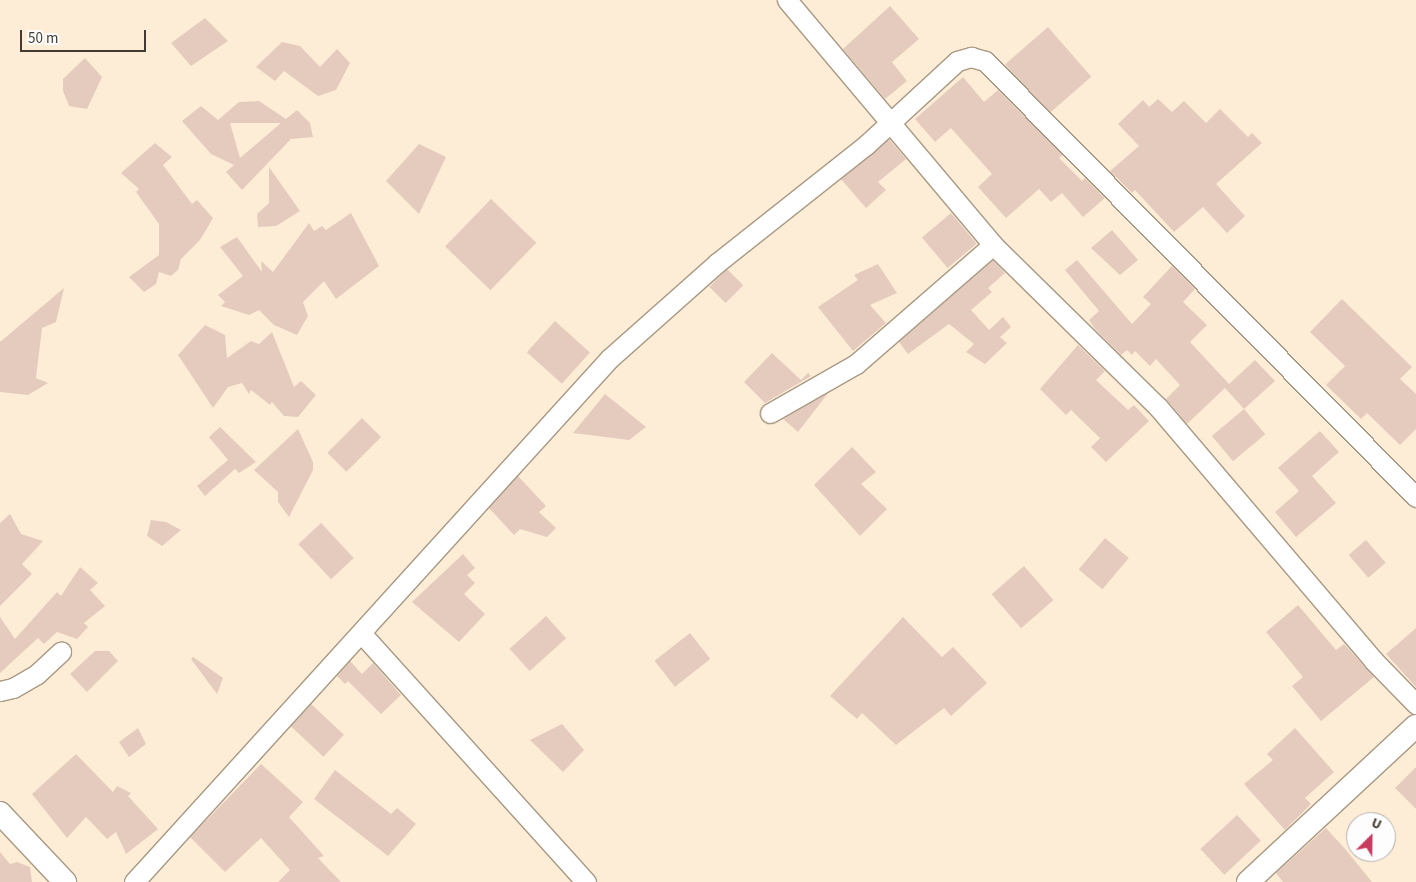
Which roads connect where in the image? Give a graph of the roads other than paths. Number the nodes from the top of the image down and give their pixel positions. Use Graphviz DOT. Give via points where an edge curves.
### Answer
graph roads {
  1 [pos="787,0"];
  2 [pos="889,124"];
  3 [pos="993,245"];
  4 [pos="770,413"];
  5 [pos="1416,497"];
  6 [pos="361,633"];
  7 [pos="61,652"];
  8 [pos="0,691"];
  9 [pos="1416,704"];
  10 [pos="1416,726"];
  11 [pos="0,812"];
  12 [pos="65,882"];
  13 [pos="134,882"];
  14 [pos="586,882"];
  15 [pos="1248,882"];
  1 -- 2 [label="street"];
  2 -- 3 [label="street"];
  2 -- 5 [label="street" via="957,61 971,56 984,60"];
  2 -- 6 [label="street" via="717,263 610,358"];
  3 -- 4 [label="street" via="856,364"];
  3 -- 9 [label="street" via="1158,407 1373,660"];
  6 -- 13 [label="street"];
  6 -- 14 [label="street"];
  7 -- 8 [label="street" via="36,674 13,688"];
  10 -- 15 [label="street"];
  11 -- 12 [label="street"];
}
